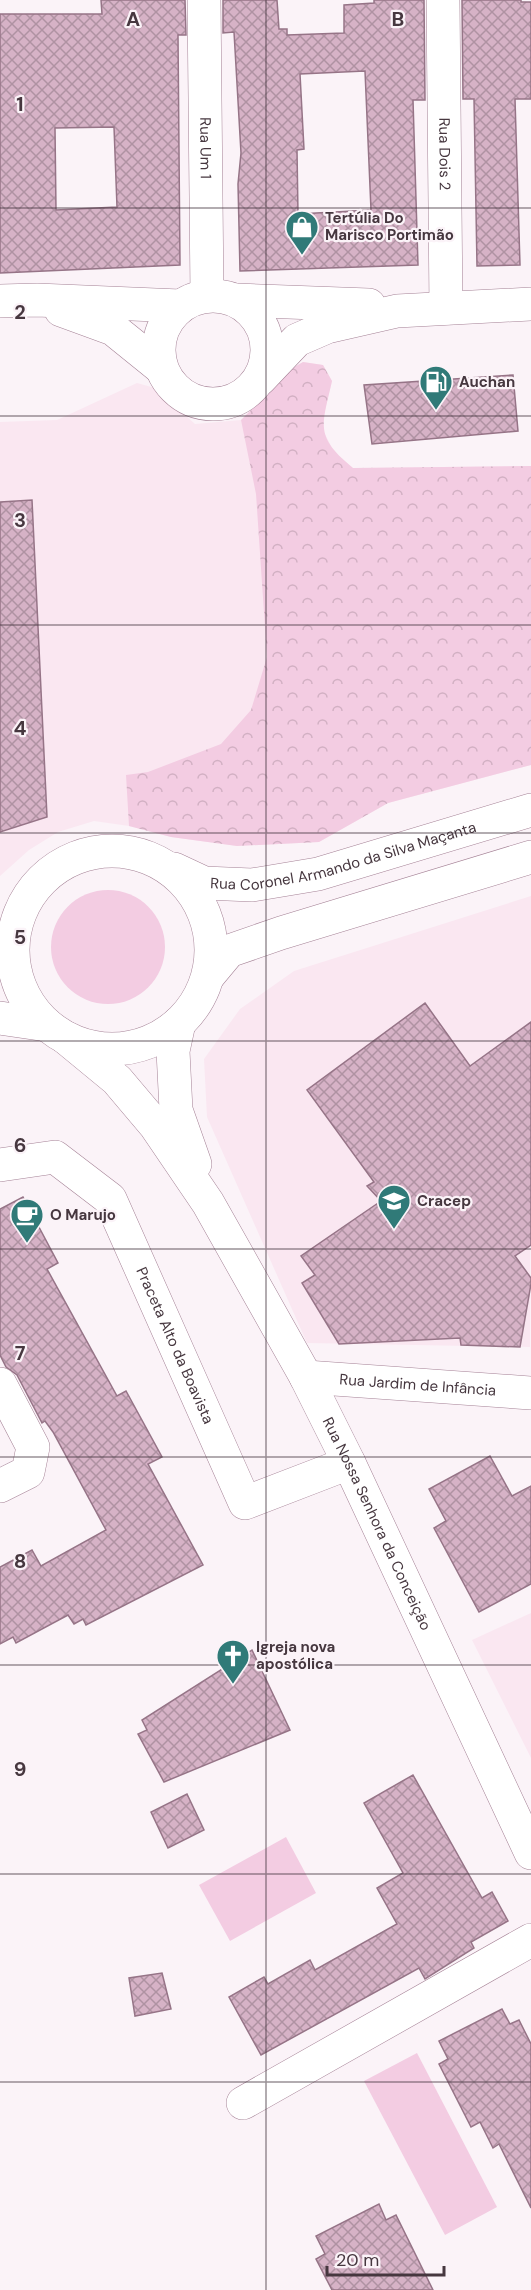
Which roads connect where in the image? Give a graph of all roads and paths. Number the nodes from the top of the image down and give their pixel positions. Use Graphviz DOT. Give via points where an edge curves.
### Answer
graph roads {
  1 [pos="204,0"];
  2 [pos="443,0"];
  3 [pos="37,300"];
  4 [pos="0,301"];
  5 [pos="208,301"];
  6 [pos="531,304"];
  7 [pos="446,308"];
  8 [pos="160,367"];
  9 [pos="256,382"];
  10 [pos="531,810"];
  11 [pos="531,857"];
  12 [pos="156,860"];
  13 [pos="10,924"];
  14 [pos="208,975"];
  15 [pos="0,1018"];
  16 [pos="179,1023"];
  17 [pos="56,1032"];
  18 [pos="0,1165"];
  19 [pos="208,1203"];
  20 [pos="306,1377"];
  21 [pos="0,1384"];
  22 [pos="531,1393"];
  23 [pos="349,1463"];
  24 [pos="0,1486"];
  25 [pos="531,1853"];
  26 [pos="531,1941"];
  27 [pos="243,2103"];
  1 -- 5 [label="street, Rua Um 1"];
  2 -- 7 [label="street, Rua Dois 2"];
  3 -- 4 [label="street"];
  3 -- 5 [label="street"];
  3 -- 8 [label="street" via="113,329"];
  5 -- 7 [label="street"];
  5 -- 8 [label="street" via="164,326 158,345"];
  5 -- 9 [label="street" via="250,309 262,325 267,358"];
  6 -- 7 [label="street"];
  7 -- 9 [label="street" via="397,311 327,327 297,340"];
  8 -- 9 [label="street" via="180,394 217,406 248,391"];
  10 -- 12 [label="street, Rua Coronel Armando da Silva Maçanta" via="318,874 252,885 204,883"];
  11 -- 14 [label="street, Rua Coronel Armando da Silva Maçanta" via="230,951"];
  12 -- 13 [label="street, Rua Coronel Armando da Silva Maçanta" via="125,851 107,851 62,864 43,878"];
  12 -- 14 [label="street, Rua Coronel Armando da Silva Maçanta" via="183,880 203,908 212,941"];
  13 -- 17 [label="street, Rua Coronel Armando da Silva Maçanta" via="16,976 27,1002"];
  14 -- 16 [label="street, Rua Coronel Armando da Silva Maçanta" via="200,997"];
  15 -- 17 [label="street, Rua Coronel Armando da Silva Maçanta"];
  16 -- 17 [label="street, Rua Coronel Armando da Silva Maçanta" via="157,1039 124,1049 89,1047"];
  16 -- 19 [label="street" via="172,1051 176,1110"];
  17 -- 19 [label="street" via="117,1080 155,1125"];
  18 -- 23 [label="street, Praceta Alto da Boavista" via="55,1157 110,1199 245,1503"];
  19 -- 20 [label="street, Rua Nossa Senhora da Conceição"];
  20 -- 22 [label="street, Rua Jardim de Infância"];
  20 -- 23 [label="street, Rua Nossa Senhora da Conceição"];
  21 -- 24 [label="street" via="33,1447 28,1472"];
  23 -- 25 [label="street, Rua Nossa Senhora da Conceição"];
  26 -- 27 [label="street"];
}
